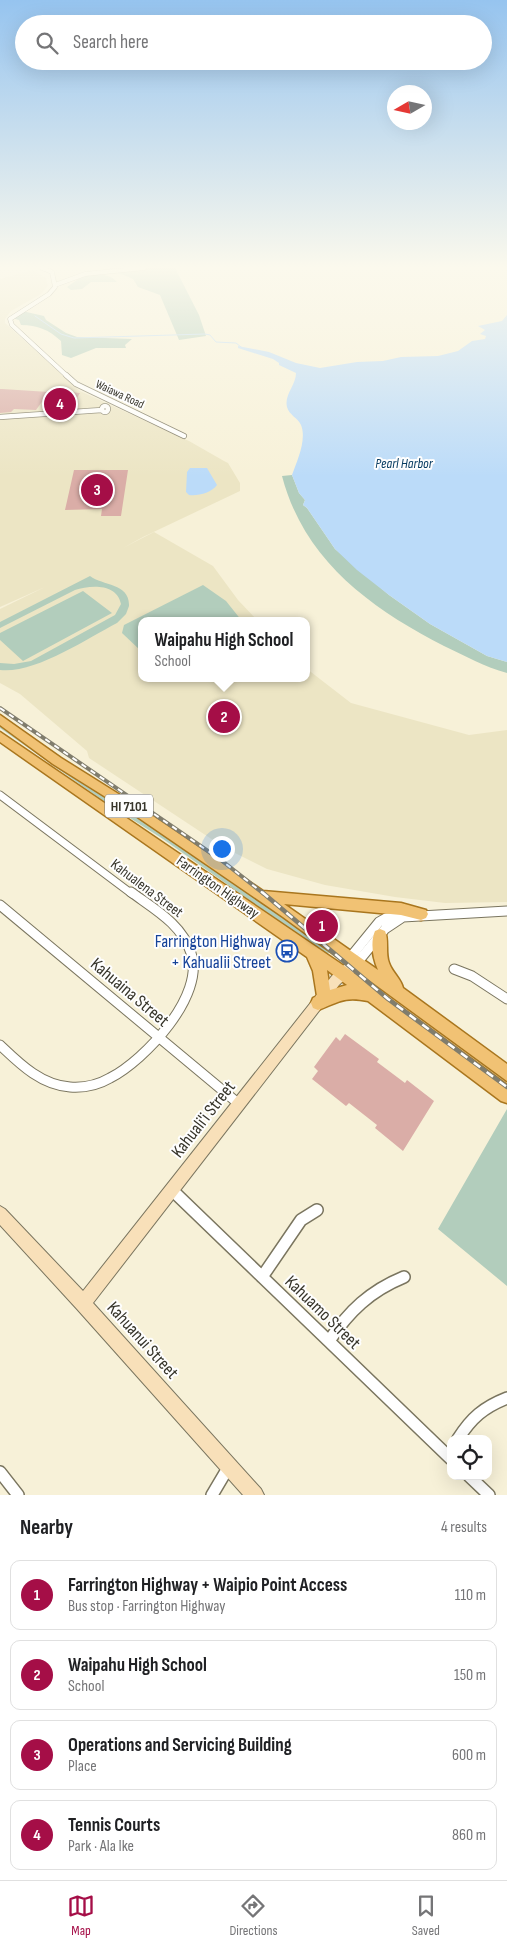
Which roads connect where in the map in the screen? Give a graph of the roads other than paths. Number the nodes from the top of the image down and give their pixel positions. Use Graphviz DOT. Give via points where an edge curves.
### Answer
graph roads {
  1 [pos="26,338"];
  2 [pos="102,410"];
  3 [pos="0,417"];
  4 [pos="184,436"];
  5 [pos="0,719"];
  6 [pos="0,736"];
  7 [pos="0,795"];
  8 [pos="258,894"];
  9 [pos="0,905"];
  10 [pos="507,911"];
  11 [pos="420,914"];
  12 [pos="403,916"];
  13 [pos="380,934"];
  14 [pos="312,952"];
  15 [pos="353,960"];
  16 [pos="454,970"];
  17 [pos="342,973"];
  18 [pos="373,997"];
  19 [pos="321,999"];
  20 [pos="507,999"];
  21 [pos="408,1002"];
  22 [pos="158,1036"];
  23 [pos="0,1045"];
  24 [pos="507,1073"];
  25 [pos="507,1095"];
  26 [pos="239,1104"];
  27 [pos="172,1190"];
  28 [pos="317,1210"];
  29 [pos="0,1214"];
  30 [pos="404,1276"];
  31 [pos="262,1277"];
  32 [pos="83,1303"];
  33 [pos="329,1341"];
  34 [pos="507,1398"];
  35 [pos="461,1435"];
  36 [pos="447,1454"];
  37 [pos="229,1467"];
  38 [pos="0,1472"];
  39 [pos="473,1480"];
  40 [pos="18,1495"];
  41 [pos="212,1495"];
  42 [pos="255,1495"];
  43 [pos="489,1495"];
  1 -- 4 [label="street, Waiawa Road" via="80,387"];
  2 -- 3 [label="street"];
  5 -- 8 [label="main road, Farrington Highway / HI 7101" via="57,761"];
  6 -- 14 [label="main road, Farrington Highway / HI 7101"];
  7 -- 22 [label="street, Kahualena Street" via="176,926 184,937 194,964 192,984 179,1013"];
  8 -- 11 [label="main road" via="401,909"];
  8 -- 15 [label="main road, Farrington Highway / HI 7101"];
  9 -- 22 [label="street, Kahuaina Street"];
  10 -- 11 [label="street"];
  11 -- 12 [label="street"];
  12 -- 13 [label="street"];
  12 -- 15 [label="street" via="379,922"];
  13 -- 15 [label="street"];
  13 -- 21 [label="main road" via="382,966"];
  14 -- 17 [label="main road, Farrington Highway / HI 7101"];
  14 -- 19 [label="main road" via="320,971"];
  15 -- 17 [label="street, Kahuali'i Street"];
  15 -- 21 [label="main road, Farrington Highway / HI 7101"];
  16 -- 20 [label="street" via="472,976"];
  17 -- 18 [label="main road, Farrington Highway / HI 7101"];
  17 -- 19 [label="street, Kahuali'i Street"];
  18 -- 19 [label="main road" via="358,991 336,993"];
  18 -- 25 [label="main road, Farrington Highway / HI 7101"];
  19 -- 26 [label="street, Kahuali'i Street"];
  21 -- 24 [label="main road, Farrington Highway / HI 7101"];
  22 -- 23 [label="street, Kahualena Street" via="126,1069 82,1087 58,1085 35,1076"];
  22 -- 26 [label="street, Kahuaina Street"];
  26 -- 27 [label="street, Kahuali'i Street"];
  27 -- 31 [label="street, Kahuamo Street"];
  27 -- 32 [label="street, Kahuali'i Street"];
  28 -- 31 [label="street" via="301,1220"];
  29 -- 32 [label="street, Kahuanui Street"];
  30 -- 33 [label="street" via="369,1293 351,1308"];
  31 -- 33 [label="street, Kahuamo Street"];
  32 -- 37 [label="street, Kahuanui Street"];
  33 -- 36 [label="street, Kahuamo Street"];
  34 -- 35 [label="street" via="479,1410"];
  37 -- 41 [label="street"];
  37 -- 42 [label="street, Kahuanui Street"];
  38 -- 40 [label="street"];
  39 -- 43 [label="street"];
}
